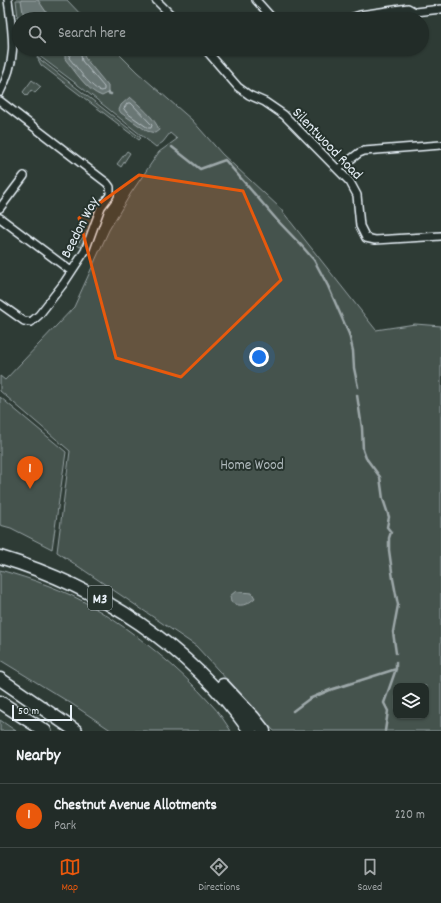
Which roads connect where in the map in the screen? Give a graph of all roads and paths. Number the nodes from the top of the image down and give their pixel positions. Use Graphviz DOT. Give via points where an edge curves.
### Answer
graph roads {
  1 [pos="8,0"];
  2 [pos="156,0"];
  3 [pos="256,0"];
  4 [pos="441,9"];
  5 [pos="168,12"];
  6 [pos="267,12"];
  7 [pos="381,12"];
  8 [pos="414,12"];
  9 [pos="414,12"];
  10 [pos="12,27"];
  11 [pos="12,56"];
  12 [pos="211,56"];
  13 [pos="0,92"];
  14 [pos="0,101"];
  15 [pos="441,146"];
  16 [pos="338,169"];
  17 [pos="24,176"];
  18 [pos="0,208"];
  19 [pos="0,218"];
  20 [pos="441,236"];
  21 [pos="71,271"];
  22 [pos="1,305"];
  23 [pos="0,557"];
  24 [pos="188,661"];
  25 [pos="0,678"];
  26 [pos="2,703"];
  27 [pos="34,731"];
  28 [pos="45,731"];
  29 [pos="76,731"];
  30 [pos="250,731"];
  31 [pos="264,731"];
  1 -- 10 [label="street"];
  2 -- 5 [label="street"];
  3 -- 6 [label="street"];
  4 -- 9 [label="street"];
  7 -- 8 [label="street" via="408,8"];
  11 -- 13 [label="street" via="9,73"];
  12 -- 16 [label="street, Silentwood Road" via="238,87 284,115"];
  14 -- 21 [label="street, Beedon Way" via="70,153 110,187 110,195 101,207 87,245"];
  15 -- 16 [label="street" via="364,151"];
  16 -- 20 [label="street, Silentwood Road" via="356,191 360,226 366,238 375,240"];
  17 -- 18 [label="street"];
  19 -- 21 [label="street"];
  21 -- 22 [label="street, Beedon Way" via="31,322 24,321"];
  23 -- 24 [label="highway, M3" via="42,571 90,593 149,629"];
  24 -- 30 [label="highway, M3" via="226,699"];
  24 -- 31 [label="highway, M3" via="207,671 229,691"];
  25 -- 29 [label="highway"];
  26 -- 27 [label="highway"];
  26 -- 28 [label="highway"];
}
